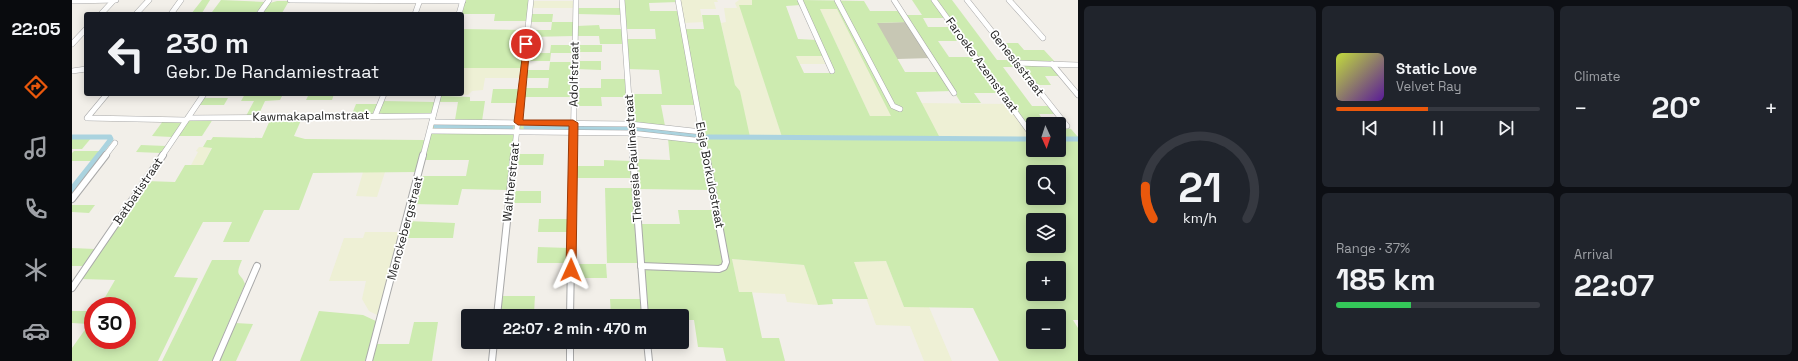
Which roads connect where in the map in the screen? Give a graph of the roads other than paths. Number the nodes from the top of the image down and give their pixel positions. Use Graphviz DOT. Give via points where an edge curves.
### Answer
graph roads {
  1 [pos="115,0"];
  2 [pos="149,0"];
  3 [pos="181,0"];
  4 [pos="269,0"];
  5 [pos="290,0"];
  6 [pos="407,0"];
  7 [pos="420,0"];
  8 [pos="463,0"];
  9 [pos="531,0"];
  10 [pos="576,0"];
  11 [pos="622,0"];
  12 [pos="678,0"];
  13 [pos="800,0"];
  14 [pos="837,0"];
  15 [pos="894,0"];
  16 [pos="934,0"];
  17 [pos="967,0"];
  18 [pos="1009,0"];
  19 [pos="72,1"];
  20 [pos="103,12"];
  21 [pos="138,12"];
  22 [pos="172,12"];
  23 [pos="260,12"];
  24 [pos="416,12"];
  25 [pos="460,12"];
  26 [pos="84,31"];
  27 [pos="1043,38"];
  28 [pos="72,44"];
  29 [pos="1017,63"];
  30 [pos="1052,64"];
  31 [pos="1078,65"];
  32 [pos="84,69"];
  33 [pos="72,71"];
  34 [pos="832,71"];
  35 [pos="954,93"];
  36 [pos="1078,95"];
  37 [pos="105,96"];
  38 [pos="203,96"];
  39 [pos="383,96"];
  40 [pos="438,96"];
  41 [pos="900,109"];
  42 [pos="375,116"];
  43 [pos="187,119"];
  44 [pos="432,119"];
  45 [pos="518,122"];
  46 [pos="573,123"];
  47 [pos="630,124"];
  48 [pos="1026,126"];
  49 [pos="1067,126"];
  50 [pos="430,131"];
  51 [pos="517,131"];
  52 [pos="573,132"];
  53 [pos="702,132"];
  54 [pos="630,133"];
  55 [pos="703,141"];
  56 [pos="115,143"];
  57 [pos="72,199"];
  58 [pos="257,266"];
  59 [pos="641,266"];
  60 [pos="72,288"];
  61 [pos="498,309"];
  62 [pos="570,309"];
  63 [pos="644,309"];
  64 [pos="493,349"];
  65 [pos="570,349"];
  66 [pos="648,349"];
  67 [pos="216,361"];
  68 [pos="369,361"];
  69 [pos="492,361"];
  70 [pos="570,361"];
  71 [pos="649,361"];
  1 -- 19 [label="street"];
  1 -- 20 [label="street"];
  2 -- 21 [label="street"];
  3 -- 22 [label="street"];
  4 -- 23 [label="street"];
  5 -- 6 [label="street"];
  6 -- 7 [label="street"];
  7 -- 8 [label="street"];
  7 -- 24 [label="street"];
  8 -- 25 [label="street"];
  9 -- 45 [label="street, Waltherstraat"];
  10 -- 46 [label="street, Adolfstraat"];
  11 -- 47 [label="street, Theresia Paulinastraat"];
  12 -- 53 [label="street, Elsje Borkulostraat"];
  13 -- 34 [label="street"];
  14 -- 41 [label="street" via="893,106"];
  15 -- 35 [label="street"];
  16 -- 48 [label="street, Faroeke Azemstraat"];
  17 -- 29 [label="street, Genesisstraat"];
  18 -- 27 [label="street"];
  26 -- 28 [label="street"];
  29 -- 30 [label="street"];
  29 -- 49 [label="street, Genesisstraat"];
  30 -- 31 [label="street"];
  30 -- 36 [label="street"];
  32 -- 33 [label="street"];
  37 -- 43 [label="street, Kawmakapalmstraat" via="87,118"];
  38 -- 43 [label="street, Batbatistraat"];
  39 -- 42 [label="street"];
  40 -- 44 [label="street, Menckebergstraat"];
  42 -- 43 [label="street, Kawmakapalmstraat"];
  42 -- 44 [label="street, Kawmakapalmstraat"];
  43 -- 60 [label="street, Batbatistraat"];
  44 -- 45 [label="street, Kawmakapalmstraat"];
  44 -- 50 [label="street, Menckebergstraat"];
  45 -- 46 [label="street, Kawmakapalmstraat"];
  45 -- 51 [label="street, Waltherstraat"];
  46 -- 47 [label="street, Kawmakapalmstraat"];
  46 -- 52 [label="street, Adolfstraat"];
  47 -- 53 [label="street, Kawmakapalmstraat"];
  47 -- 54 [label="street, Theresia Paulinastraat"];
  50 -- 51 [label="street"];
  50 -- 68 [label="street, Menckebergstraat"];
  51 -- 52 [label="street"];
  51 -- 61 [label="street, Waltherstraat"];
  52 -- 54 [label="street"];
  52 -- 62 [label="street, Adolfstraat"];
  53 -- 55 [label="street, Elsje Borkulostraat"];
  54 -- 55 [label="street"];
  54 -- 59 [label="street, Theresia Paulinastraat"];
  55 -- 59 [label="street, Elsje Borkulostraat" via="726,254 724,267 719,269"];
  56 -- 57 [label="street"];
  58 -- 67 [label="street"];
  59 -- 63 [label="street, Theresia Paulinastraat"];
  64 -- 69 [label="street"];
  65 -- 70 [label="street"];
  66 -- 71 [label="street"];
}
